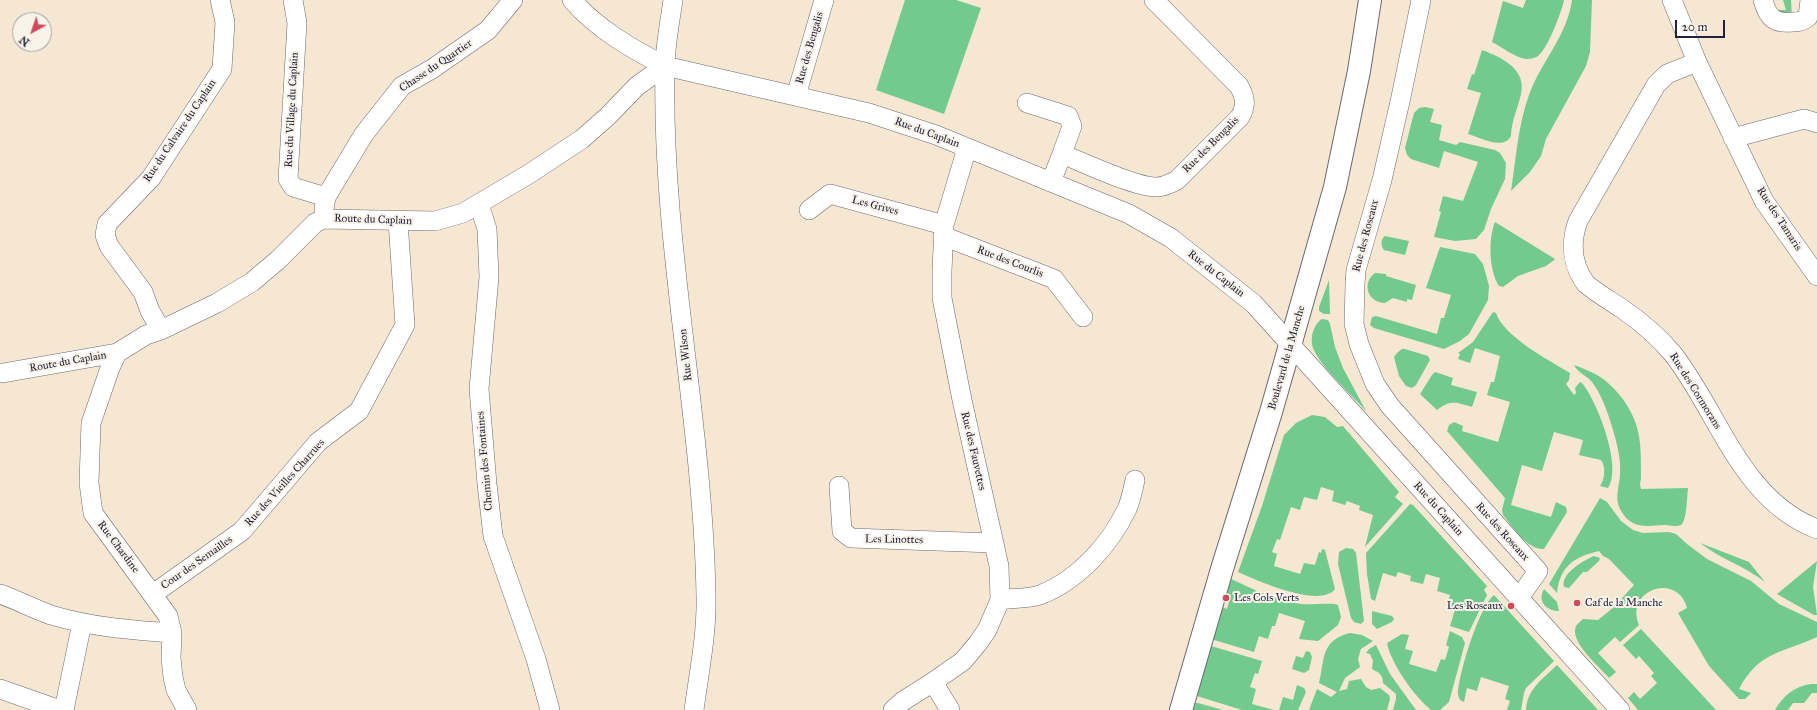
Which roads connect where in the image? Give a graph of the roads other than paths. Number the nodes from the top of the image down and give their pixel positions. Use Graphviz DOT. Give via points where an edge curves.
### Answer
graph roads {
  1 [pos="220,0"];
  2 [pos="293,0"];
  3 [pos="513,0"];
  4 [pos="572,0"];
  5 [pos="673,0"];
  6 [pos="824,0"];
  7 [pos="1154,0"];
  8 [pos="1370,0"];
  9 [pos="1421,0"];
  10 [pos="1672,0"];
  11 [pos="1763,0"];
  12 [pos="1810,0"];
  13 [pos="1697,62"];
  14 [pos="665,66"];
  15 [pos="796,96"];
  16 [pos="1027,103"];
  17 [pos="1817,123"];
  18 [pos="1733,138"];
  19 [pos="967,148"];
  20 [pos="1062,154"];
  21 [pos="1130,181"];
  22 [pos="1051,182"];
  23 [pos="326,197"];
  24 [pos="479,204"];
  25 [pos="1117,209"];
  26 [pos="809,210"];
  27 [pos="323,219"];
  28 [pos="398,222"];
  29 [pos="944,231"];
  30 [pos="1816,272"];
  31 [pos="1083,317"];
  32 [pos="161,330"];
  33 [pos="1290,345"];
  34 [pos="117,353"];
  35 [pos="3,373"];
  36 [pos="1135,480"];
  37 [pos="839,486"];
  38 [pos="1817,529"];
  39 [pos="242,531"];
  40 [pos="994,542"];
  41 [pos="0,594"];
  42 [pos="153,594"];
  43 [pos="1519,598"];
  44 [pos="1000,600"];
  45 [pos="82,623"];
  46 [pos="172,633"];
  47 [pos="933,682"];
  48 [pos="0,689"];
  49 [pos="60,710"];
  50 [pos="64,710"];
  51 [pos="187,710"];
  52 [pos="550,710"];
  53 [pos="694,710"];
  54 [pos="893,710"];
  55 [pos="950,710"];
  56 [pos="1181,710"];
  57 [pos="1620,710"];
  1 -- 32 [label="street, Rue du Calvaire du Caplain" via="225,22 222,70 151,178 107,224 105,235 109,246 143,292"];
  2 -- 23 [label="street, Rue du Village du Caplain" via="297,23 288,178 293,187"];
  3 -- 23 [label="street, Chasse du Quartier" via="488,30 432,69 402,86 364,134"];
  4 -- 14 [label="street, Rue du Caplain" via="607,31 636,51"];
  5 -- 14 [label="street, Rue Wilson"];
  6 -- 15 [label="street, Rue des Bengalis"];
  7 -- 21 [label="street, Rue des Bengalis" via="1239,86 1245,104 1240,116 1177,180 1165,186 1154,187"];
  8 -- 33 [label="main road, Boulevard de la Manche" via="1359,71 1335,187"];
  9 -- 43 [label="street, Rue des Roseaux" via="1382,180 1356,270 1354,324 1366,364 1375,384 1390,406 1538,571"];
  10 -- 13 [label="street, Rue des Tamaris"];
  11 -- 12 [label="street" via="1766,12 1771,17 1780,23 1786,23 1801,22 1808,17"];
  13 -- 18 [label="street, Rue des Tamaris"];
  13 -- 38 [label="street, Rue des Cormorans" via="1667,74 1656,85 1578,221 1572,244 1574,262 1578,274 1586,284 1651,330 1672,353 1713,416 1732,452 1757,485 1779,507 1806,525"];
  14 -- 15 [label="street, Rue du Caplain"];
  14 -- 24 [label="street, Route du Caplain" via="637,86 582,139"];
  14 -- 53 [label="street, Rue Wilson" via="672,226 701,502 706,598 704,638"];
  15 -- 19 [label="street, Rue du Caplain" via="869,112"];
  16 -- 20 [label="street" via="1068,116 1072,126"];
  17 -- 18 [label="street" via="1804,118"];
  18 -- 30 [label="street, Rue des Tamaris" via="1764,201"];
  19 -- 22 [label="street, Rue du Caplain"];
  19 -- 29 [label="street, Rue des Fauvettes"];
  20 -- 21 [label="street, Rue des Bengalis"];
  20 -- 22 [label="street"];
  21 -- 25 [label="street"];
  22 -- 25 [label="street, Rue du Caplain"];
  23 -- 27 [label="street"];
  24 -- 28 [label="street, Route du Caplain" via="463,213 436,221"];
  24 -- 52 [label="street, Chemin des Fontaines" via="487,229 489,277 479,389 486,484 493,536 536,659"];
  25 -- 33 [label="street, Rue du Caplain" via="1171,238 1254,304"];
  26 -- 29 [label="street, Les Grives" via="830,194"];
  27 -- 28 [label="street, Route du Caplain"];
  27 -- 32 [label="street, Route du Caplain" via="315,223 252,282 217,303"];
  28 -- 39 [label="street, Rue des Vieilles Charrues" via="405,325 359,411 318,442"];
  29 -- 31 [label="street, Rue des Courlis" via="1054,278"];
  29 -- 40 [label="street, Rue des Fauvettes" via="942,298"];
  32 -- 34 [label="street, Route du Caplain" via="146,335"];
  33 -- 43 [label="street, Rue du Caplain"];
  33 -- 56 [label="main road, Boulevard de la Manche"];
  34 -- 35 [label="street, Route du Caplain"];
  34 -- 42 [label="street, Rue Chardine" via="91,423 89,483 93,513"];
  36 -- 44 [label="street" via="1127,508 1112,535 1096,556 1079,572 1060,585 1038,595"];
  37 -- 40 [label="street, Les Linottes" via="842,531 851,538"];
  39 -- 42 [label="street, Cour des Semailles"];
  40 -- 44 [label="street, Rue des Fauvettes" via="999,566"];
  41 -- 45 [label="street" via="50,614"];
  42 -- 46 [label="street, Rue Chardine" via="168,616"];
  43 -- 57 [label="street, Rue du Caplain"];
  44 -- 47 [label="street, Rue des Fauvettes" via="978,644 963,661"];
  45 -- 46 [label="street"];
  45 -- 50 [label="street"];
  46 -- 51 [label="street, Rue Chardine" via="173,677 176,690"];
  47 -- 54 [label="street, Rue des Fauvettes"];
  47 -- 55 [label="street"];
  48 -- 49 [label="street"];
}
